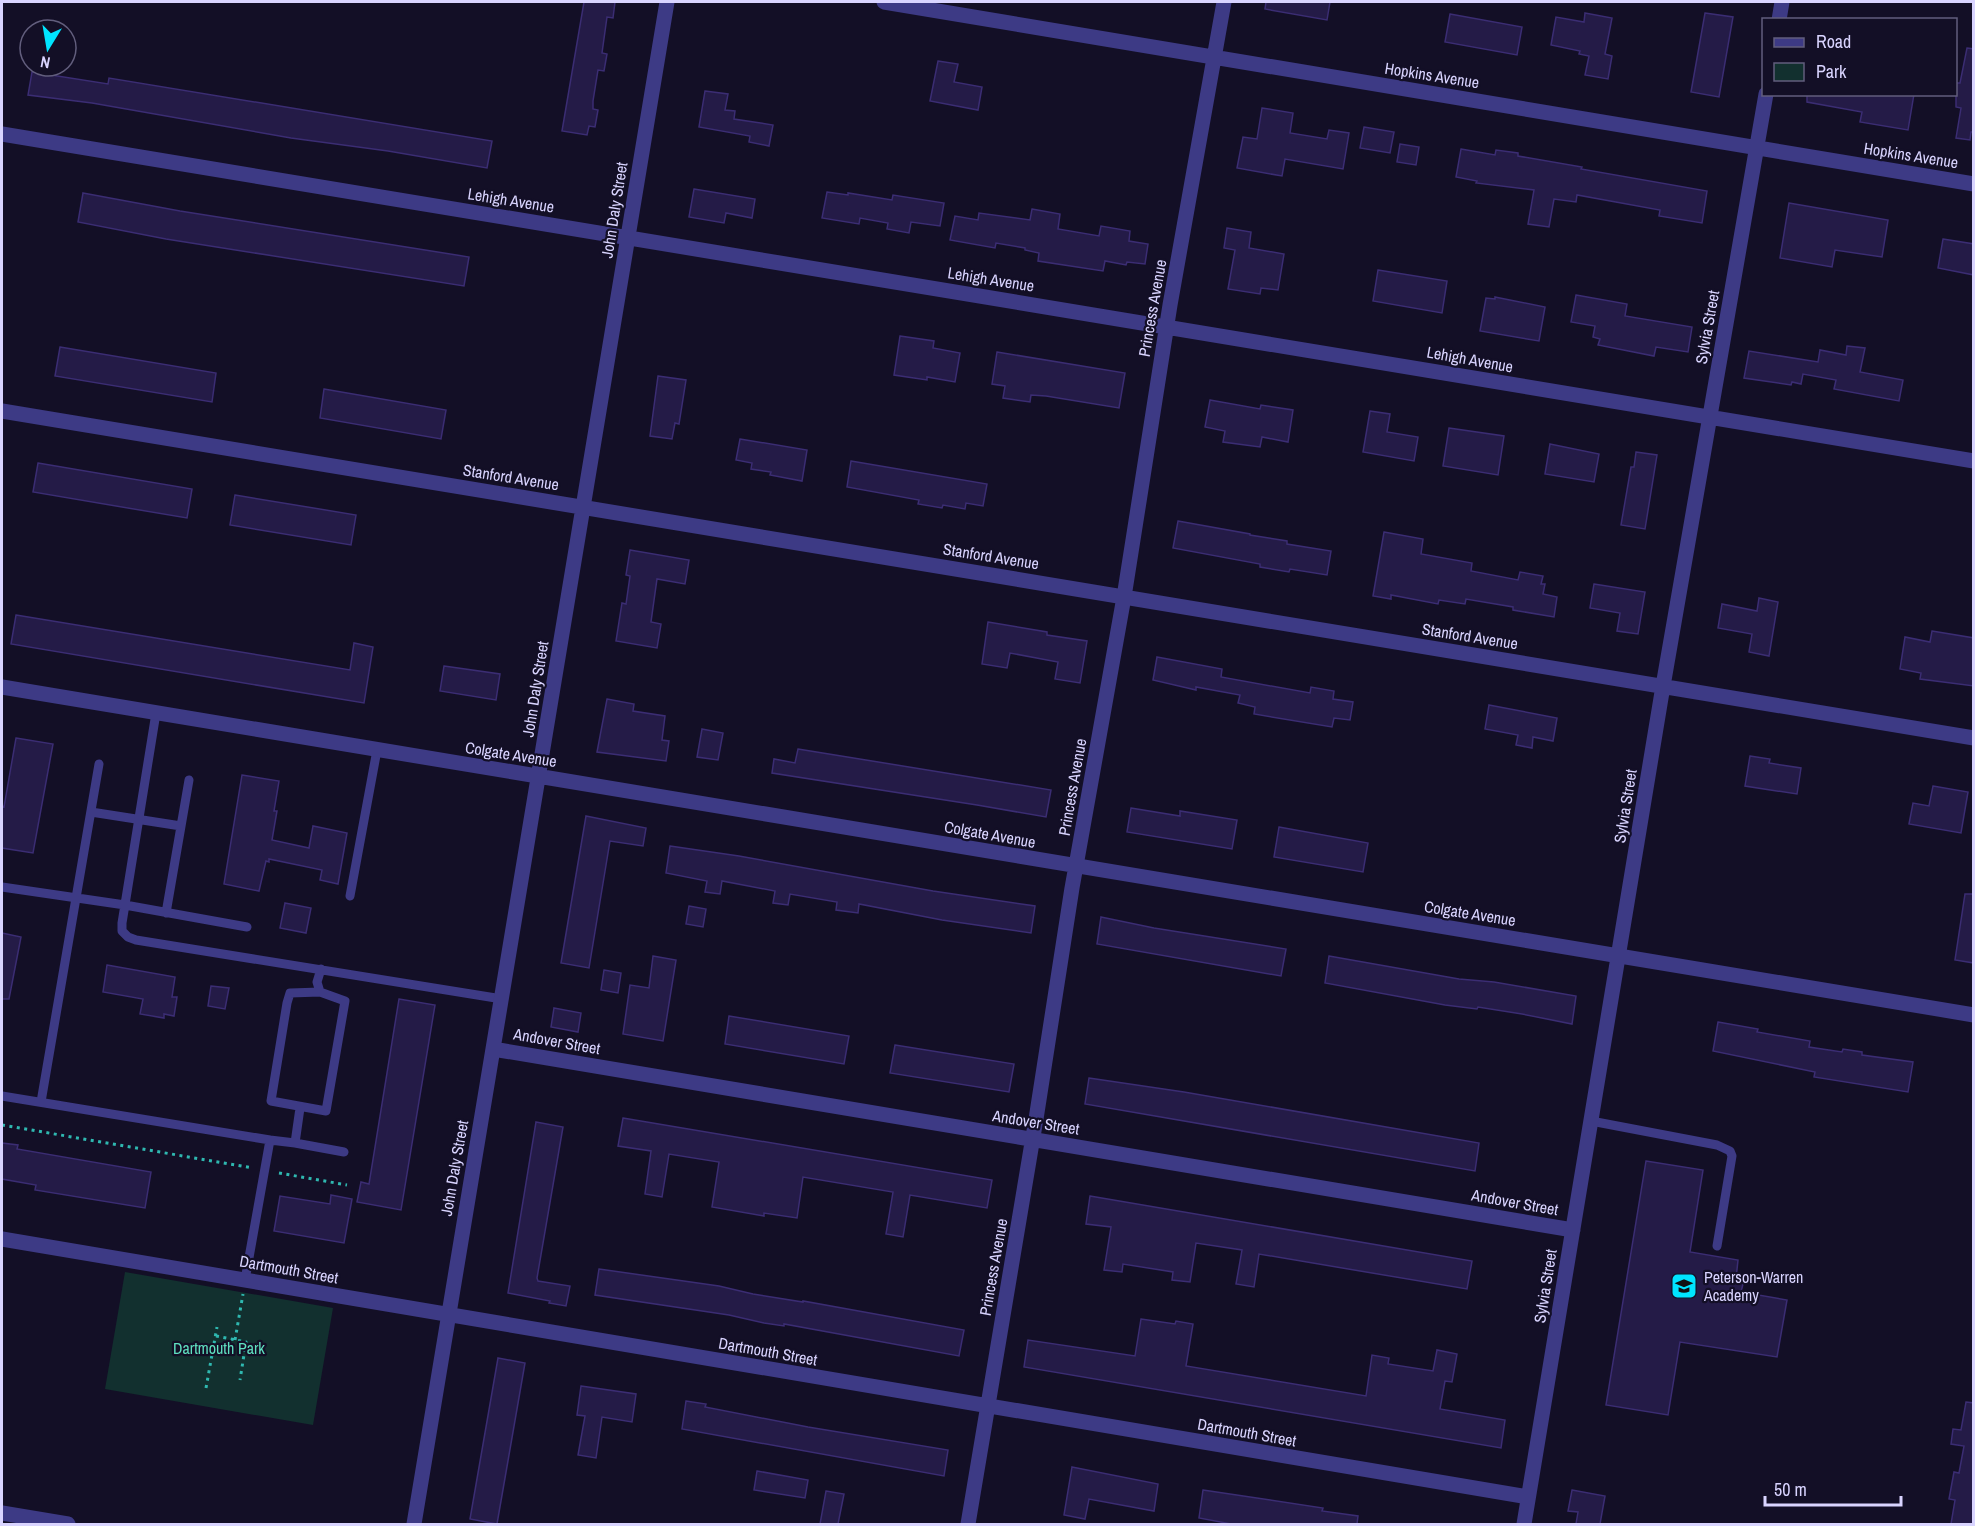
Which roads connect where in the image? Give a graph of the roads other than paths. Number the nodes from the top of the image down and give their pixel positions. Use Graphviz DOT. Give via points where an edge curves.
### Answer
graph roads {
  1 [pos="667,2"];
  2 [pos="884,2"];
  3 [pos="1224,2"];
  4 [pos="1782,2"];
  5 [pos="1779,18"];
  6 [pos="1215,57"];
  7 [pos="1766,96"];
  8 [pos="2,134"];
  9 [pos="1757,147"];
  10 [pos="1974,184"];
  11 [pos="628,237"];
  12 [pos="1167,326"];
  13 [pos="2,411"];
  14 [pos="1710,417"];
  15 [pos="1974,461"];
  16 [pos="583,507"];
  17 [pos="1124,597"];
  18 [pos="1663,686"];
  19 [pos="2,687"];
  20 [pos="156,713"];
  21 [pos="1974,738"];
  22 [pos="377,750"];
  23 [pos="99,764"];
  24 [pos="538,777"];
  25 [pos="189,780"];
  26 [pos="91,812"];
  27 [pos="139,819"];
  28 [pos="181,826"];
  29 [pos="1076,867"];
  30 [pos="2,886"];
  31 [pos="350,896"];
  32 [pos="76,898"];
  33 [pos="125,905"];
  34 [pos="166,913"];
  35 [pos="248,927"];
  36 [pos="1619,956"];
  37 [pos="321,969"];
  38 [pos="320,992"];
  39 [pos="502,999"];
  40 [pos="1974,1015"];
  41 [pos="493,1049"];
  42 [pos="2,1096"];
  43 [pos="41,1101"];
  44 [pos="300,1108"];
  45 [pos="1591,1121"];
  46 [pos="270,1140"];
  47 [pos="1032,1140"];
  48 [pos="295,1143"];
  49 [pos="344,1152"];
  50 [pos="1573,1230"];
  51 [pos="2,1239"];
  52 [pos="1717,1246"];
  53 [pos="245,1280"];
  54 [pos="449,1315"];
  55 [pos="988,1407"];
  56 [pos="1528,1497"];
  57 [pos="2,1513"];
  58 [pos="68,1524"];
  59 [pos="414,1524"];
  60 [pos="968,1524"];
  61 [pos="1524,1524"];
  1 -- 11 [label="street, John Daly Street"];
  2 -- 6 [label="street, Hopkins Avenue"];
  3 -- 6 [label="street, Princess Avenue"];
  4 -- 5 [label="street"];
  6 -- 9 [label="street, Hopkins Avenue"];
  6 -- 12 [label="street, Princess Avenue"];
  7 -- 9 [label="street, Sylvia Street"];
  8 -- 11 [label="street, Lehigh Avenue"];
  9 -- 10 [label="street, Hopkins Avenue"];
  9 -- 14 [label="street, Sylvia Street"];
  11 -- 12 [label="street, Lehigh Avenue"];
  11 -- 16 [label="street, John Daly Street"];
  12 -- 14 [label="street, Lehigh Avenue"];
  12 -- 17 [label="street, Princess Avenue"];
  13 -- 16 [label="street, Stanford Avenue"];
  14 -- 15 [label="street, Lehigh Avenue"];
  14 -- 18 [label="street, Sylvia Street"];
  16 -- 17 [label="street, Stanford Avenue"];
  16 -- 24 [label="street, John Daly Street"];
  17 -- 18 [label="street, Stanford Avenue"];
  17 -- 29 [label="street, Princess Avenue"];
  18 -- 21 [label="street, Stanford Avenue"];
  18 -- 36 [label="street, Sylvia Street"];
  19 -- 20 [label="street, Colgate Avenue"];
  20 -- 22 [label="street, Colgate Avenue"];
  20 -- 27 [label="lane"];
  22 -- 24 [label="street, Colgate Avenue"];
  22 -- 31 [label="lane"];
  23 -- 26 [label="lane"];
  24 -- 29 [label="street, Colgate Avenue"];
  24 -- 39 [label="street, John Daly Street"];
  25 -- 28 [label="lane"];
  26 -- 27 [label="lane"];
  26 -- 32 [label="lane"];
  27 -- 28 [label="lane"];
  27 -- 33 [label="lane"];
  28 -- 34 [label="lane"];
  29 -- 36 [label="street, Colgate Avenue"];
  29 -- 47 [label="street, Princess Avenue"];
  30 -- 32 [label="lane"];
  32 -- 33 [label="lane"];
  32 -- 43 [label="lane"];
  33 -- 34 [label="lane"];
  33 -- 37 [label="lane" via="122,931 136,940"];
  34 -- 35 [label="lane"];
  36 -- 40 [label="street, Colgate Avenue"];
  36 -- 45 [label="street, Sylvia Street"];
  37 -- 38 [label="lane" via="317,982"];
  37 -- 39 [label="lane"];
  38 -- 44 [label="lane" via="345,1001 326,1111"];
  38 -- 44 [label="lane" via="290,993 287,1003 271,1101"];
  39 -- 41 [label="street, John Daly Street"];
  41 -- 47 [label="street, Andover Street"];
  41 -- 54 [label="street, John Daly Street"];
  42 -- 43 [label="lane"];
  43 -- 46 [label="lane"];
  44 -- 48 [label="lane"];
  45 -- 50 [label="street, Sylvia Street"];
  45 -- 52 [label="lane" via="1730,1150"];
  46 -- 48 [label="lane"];
  46 -- 53 [label="lane"];
  47 -- 50 [label="street, Andover Street"];
  47 -- 55 [label="street, Princess Avenue"];
  48 -- 49 [label="lane"];
  50 -- 56 [label="street, Sylvia Street"];
  51 -- 53 [label="street, Dartmouth Street"];
  53 -- 54 [label="street, Dartmouth Street"];
  54 -- 55 [label="street, Dartmouth Street"];
  54 -- 59 [label="street, John Daly Street"];
  55 -- 56 [label="street, Dartmouth Street"];
  55 -- 60 [label="street, Princess Avenue"];
  56 -- 61 [label="street, Sylvia Street"];
  57 -- 58 [label="street"];
}
